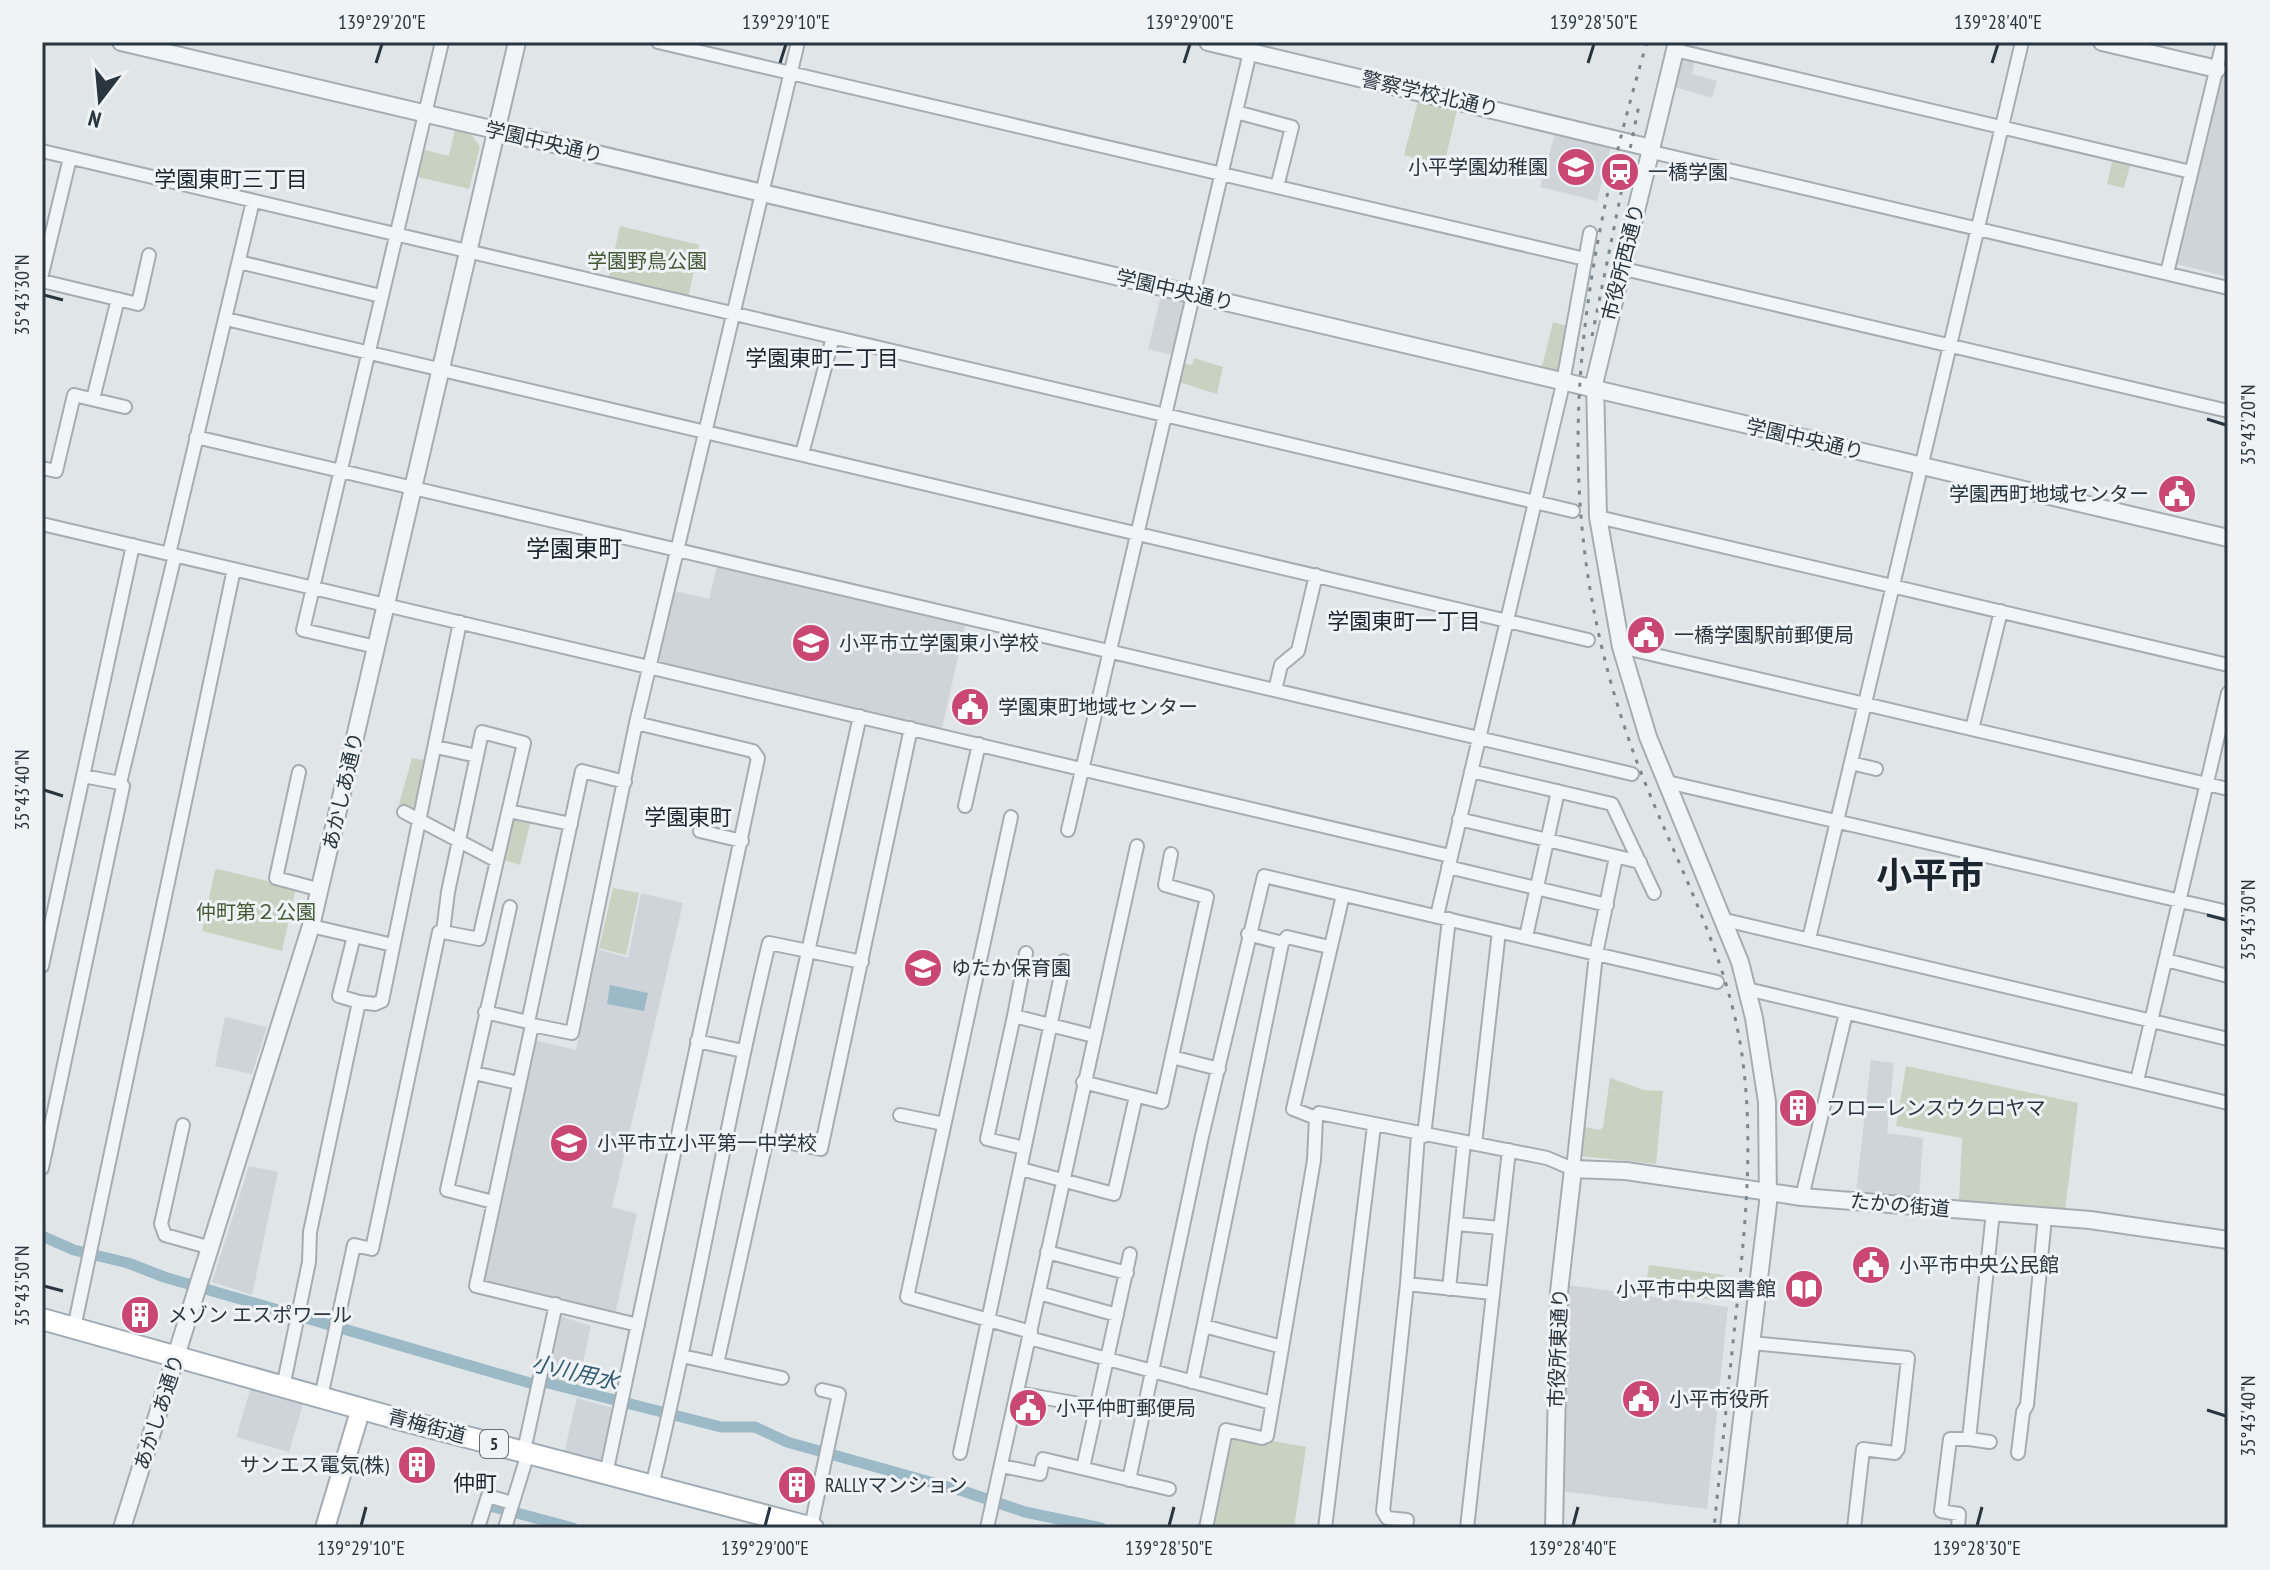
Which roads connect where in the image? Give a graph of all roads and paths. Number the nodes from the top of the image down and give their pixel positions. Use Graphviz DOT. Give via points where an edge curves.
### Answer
graph roads {
  1 [pos="121,42"];
  2 [pos="442,42"];
  3 [pos="517,42"];
  4 [pos="658,42"];
  5 [pos="798,42"];
  6 [pos="1208,42"];
  7 [pos="2022,42"];
  8 [pos="2102,42"];
  9 [pos="2223,42"];
  10 [pos="1676,46"];
  11 [pos="1250,52"];
  12 [pos="2217,69"];
  13 [pos="791,73"];
  14 [pos="1236,112"];
  15 [pos="426,114"];
  16 [pos="2002,127"];
  17 [pos="497,131"];
  18 [pos="1651,150"];
  19 [pos="42,151"];
  20 [pos="70,158"];
  21 [pos="2191,172"];
  22 [pos="1222,174"];
  23 [pos="1277,187"];
  24 [pos="763,193"];
  25 [pos="253,201"];
  26 [pos="1978,228"];
  27 [pos="1590,233"];
  28 [pos="395,234"];
  29 [pos="468,251"];
  30 [pos="149,255"];
  31 [pos="1585,259"];
  32 [pos="239,262"];
  33 [pos="1620,268"];
  34 [pos="2167,273"];
  35 [pos="42,274"];
  36 [pos="42,281"];
  37 [pos="2228,288"];
  38 [pos="1194,295"];
  39 [pos="381,296"];
  40 [pos="118,299"];
  41 [pos="734,314"];
  42 [pos="226,319"];
  43 [pos="833,337"];
  44 [pos="1951,345"];
  45 [pos="368,352"];
  46 [pos="440,369"];
  47 [pos="1562,382"];
  48 [pos="1595,389"];
  49 [pos="93,399"];
  50 [pos="125,407"];
  51 [pos="2228,411"];
  52 [pos="1165,416"];
  53 [pos="706,432"];
  54 [pos="196,437"];
  55 [pos="802,454"];
  56 [pos="1922,466"];
  57 [pos="42,468"];
  58 [pos="340,470"];
  59 [pos="413,487"];
  60 [pos="1535,503"];
  61 [pos="1573,511"];
  62 [pos="1598,517"];
  63 [pos="42,524"];
  64 [pos="1137,533"];
  65 [pos="2228,538"];
  66 [pos="133,545"];
  67 [pos="679,550"];
  68 [pos="172,554"];
  69 [pos="234,569"];
  70 [pos="1316,575"];
  71 [pos="1894,586"];
  72 [pos="313,588"];
  73 [pos="386,604"];
  74 [pos="2001,611"];
  75 [pos="1505,619"];
  76 [pos="460,622"];
  77 [pos="1588,640"];
  78 [pos="376,647"];
  79 [pos="1621,647"];
  80 [pos="1110,651"];
  81 [pos="2228,665"];
  82 [pos="650,667"];
  83 [pos="1275,690"];
  84 [pos="2228,693"];
  85 [pos="1866,704"];
  86 [pos="860,716"];
  87 [pos="636,723"];
  88 [pos="2225,723"];
  89 [pos="911,728"];
  90 [pos="1972,729"];
  91 [pos="1478,738"];
  92 [pos="979,744"];
  93 [pos="436,747"];
  94 [pos="477,756"];
  95 [pos="1851,763"];
  96 [pos="1082,769"];
  97 [pos="1876,769"];
  98 [pos="1471,771"];
  99 [pos="299,772"];
  100 [pos="1632,774"];
  101 [pos="83,776"];
  102 [pos="625,782"];
  103 [pos="1667,782"];
  104 [pos="120,783"];
  105 [pos="2208,785"];
  106 [pos="2228,789"];
  107 [pos="1558,791"];
  108 [pos="965,806"];
  109 [pos="509,811"];
  110 [pos="404,812"];
  111 [pos="1011,817"];
  112 [pos="1459,819"];
  113 [pos="421,822"];
  114 [pos="1837,822"];
  115 [pos="571,824"];
  116 [pos="1068,830"];
  117 [pos="700,831"];
  118 [pos="1547,840"];
  119 [pos="742,841"];
  120 [pos="459,842"];
  121 [pos="1137,846"];
  122 [pos="1171,854"];
  123 [pos="1616,857"];
  124 [pos="497,861"];
  125 [pos="1449,862"];
  126 [pos="1640,862"];
  127 [pos="1537,888"];
  128 [pos="321,890"];
  129 [pos="1654,893"];
  130 [pos="1343,895"];
  131 [pos="2180,902"];
  132 [pos="1607,905"];
  133 [pos="510,907"];
  134 [pos="2228,912"];
  135 [pos="1443,918"];
  136 [pos="1725,920"];
  137 [pos="311,926"];
  138 [pos="1499,931"];
  139 [pos="443,932"];
  140 [pos="1248,934"];
  141 [pos="354,936"];
  142 [pos="1526,937"];
  143 [pos="479,939"];
  144 [pos="1809,939"];
  145 [pos="1282,943"];
  146 [pos="393,945"];
  147 [pos="502,945"];
  148 [pos="1329,947"];
  149 [pos="808,950"];
  150 [pos="1026,953"];
  151 [pos="1596,954"];
  152 [pos="2166,960"];
  153 [pos="1064,961"];
  154 [pos="862,962"];
  155 [pos="42,966"];
  156 [pos="2228,976"];
  157 [pos="1717,982"];
  158 [pos="1747,989"];
  159 [pos="359,1002"];
  160 [pos="485,1012"];
  161 [pos="1846,1013"];
  162 [pos="1014,1016"];
  163 [pos="2151,1020"];
  164 [pos="530,1023"];
  165 [pos="1052,1025"];
  166 [pos="1094,1036"];
  167 [pos="2228,1039"];
  168 [pos="697,1041"];
  169 [pos="743,1051"];
  170 [pos="1172,1057"];
  171 [pos="1219,1069"];
  172 [pos="474,1073"];
  173 [pos="2137,1081"];
  174 [pos="1083,1082"];
  175 [pos="519,1083"];
  176 [pos="1136,1096"];
  177 [pos="2228,1103"];
  178 [pos="900,1115"];
  179 [pos="1316,1118"];
  180 [pos="944,1124"];
  181 [pos="183,1125"];
  182 [pos="1374,1126"];
  183 [pos="1421,1136"];
  184 [pos="766,1138"];
  185 [pos="1470,1143"];
  186 [pos="1024,1148"];
  187 [pos="1509,1150"];
  188 [pos="42,1168"];
  189 [pos="1021,1169"];
  190 [pos="1573,1169"];
  191 [pos="1061,1180"];
  192 [pos="1767,1191"];
  193 [pos="1802,1197"];
  194 [pos="493,1202"];
  195 [pos="1993,1212"];
  196 [pos="2045,1217"];
  197 [pos="1457,1224"];
  198 [pos="1500,1228"];
  199 [pos="2228,1240"];
  200 [pos="211,1248"];
  201 [pos="1047,1252"];
  202 [pos="1130,1254"];
  203 [pos="1127,1273"];
  204 [pos="1407,1284"];
  205 [pos="1449,1289"];
  206 [pos="1039,1293"];
  207 [pos="1492,1293"];
  208 [pos="556,1304"];
  209 [pos="1117,1315"];
  210 [pos="42,1319"];
  211 [pos="989,1320"];
  212 [pos="638,1325"];
  213 [pos="1204,1326"];
  214 [pos="74,1328"];
  215 [pos="1030,1335"];
  216 [pos="1752,1343"];
  217 [pos="1282,1347"];
  218 [pos="177,1356"];
  219 [pos="682,1356"];
  220 [pos="1107,1359"];
  221 [pos="717,1364"];
  222 [pos="1150,1371"];
  223 [pos="782,1378"];
  224 [pos="1192,1382"];
  225 [pos="283,1387"];
  226 [pos="822,1390"];
  227 [pos="1018,1393"];
  228 [pos="321,1397"];
  229 [pos="1272,1403"];
  230 [pos="1096,1407"];
  231 [pos="361,1408"];
  232 [pos="1969,1439"];
  233 [pos="1990,1442"];
  234 [pos="525,1453"];
  235 [pos="960,1453"];
  236 [pos="2018,1453"];
  237 [pos="1002,1466"];
  238 [pos="1083,1468"];
  239 [pos="606,1474"];
  240 [pos="1129,1480"];
  241 [pos="652,1486"];
  242 [pos="1169,1489"];
  243 [pos="509,1514"];
  244 [pos="122,1528"];
  245 [pos="325,1528"];
  246 [pos="478,1528"];
  247 [pos="812,1528"];
  248 [pos="987,1528"];
  249 [pos="1206,1528"];
  250 [pos="1325,1528"];
  251 [pos="1406,1528"];
  252 [pos="1467,1528"];
  253 [pos="1554,1528"];
  254 [pos="1729,1528"];
  255 [pos="1854,1528"];
  256 [pos="1958,1528"];
  1 -- 15 [label="street, 学園中央通り"];
  2 -- 15 [label="street"];
  3 -- 17 [label="street, あかしあ通り"];
  4 -- 13 [label="street"];
  5 -- 13 [label="street"];
  6 -- 11 [label="street, 警察学校北通り"];
  7 -- 16 [label="street"];
  8 -- 12 [label="street"];
  9 -- 12 [label="street"];
  10 -- 16 [label="street"];
  10 -- 18 [label="street, 市役所西通り"];
  11 -- 14 [label="street"];
  11 -- 18 [label="street, 警察学校北通り"];
  12 -- 21 [label="street"];
  13 -- 22 [label="street"];
  13 -- 24 [label="street"];
  14 -- 22 [label="street"];
  14 -- 23 [label="street" via="1292,127"];
  15 -- 17 [label="street, 学園中央通り"];
  15 -- 28 [label="street"];
  16 -- 21 [label="street"];
  16 -- 26 [label="street"];
  17 -- 24 [label="street, 学園中央通り"];
  17 -- 29 [label="street, あかしあ通り"];
  18 -- 26 [label="street"];
  18 -- 33 [label="street, 市役所西通り"];
  19 -- 20 [label="street"];
  20 -- 25 [label="street"];
  20 -- 35 [label="street"];
  21 -- 34 [label="street"];
  22 -- 23 [label="street"];
  22 -- 38 [label="street"];
  23 -- 31 [label="street"];
  24 -- 38 [label="street, 学園中央通り"];
  24 -- 41 [label="street"];
  25 -- 28 [label="street"];
  25 -- 32 [label="street"];
  26 -- 34 [label="street"];
  26 -- 44 [label="street"];
  27 -- 31 [label="street"];
  28 -- 29 [label="street"];
  28 -- 39 [label="street"];
  29 -- 41 [label="street"];
  29 -- 46 [label="street, あかしあ通り"];
  30 -- 40 [label="street" via="138,304"];
  31 -- 47 [label="street"];
  32 -- 39 [label="street"];
  32 -- 42 [label="street"];
  33 -- 44 [label="street"];
  33 -- 48 [label="street, 市役所西通り"];
  34 -- 37 [label="street"];
  36 -- 40 [label="street"];
  38 -- 47 [label="street, 学園中央通り"];
  38 -- 52 [label="street"];
  39 -- 45 [label="street"];
  40 -- 49 [label="street"];
  41 -- 43 [label="street"];
  41 -- 53 [label="street"];
  42 -- 45 [label="street"];
  42 -- 54 [label="street"];
  43 -- 52 [label="street"];
  43 -- 55 [label="street"];
  44 -- 51 [label="street"];
  44 -- 56 [label="street"];
  45 -- 46 [label="street"];
  45 -- 58 [label="street"];
  46 -- 53 [label="street"];
  46 -- 59 [label="street, あかしあ通り"];
  47 -- 48 [label="street, 学園中央通り"];
  47 -- 60 [label="street"];
  48 -- 56 [label="street, 学園中央通り"];
  48 -- 62 [label="street, 市役所西通り"];
  49 -- 50 [label="street"];
  49 -- 57 [label="street" via="74,395 56,471"];
  52 -- 60 [label="street"];
  52 -- 64 [label="street"];
  53 -- 55 [label="street"];
  53 -- 67 [label="street"];
  54 -- 58 [label="street"];
  54 -- 68 [label="street"];
  55 -- 64 [label="street"];
  56 -- 65 [label="street, 学園中央通り"];
  56 -- 71 [label="street"];
  58 -- 59 [label="street"];
  58 -- 72 [label="street"];
  59 -- 67 [label="street"];
  59 -- 73 [label="street, あかしあ通り"];
  60 -- 61 [label="street"];
  60 -- 75 [label="street"];
  62 -- 71 [label="street"];
  62 -- 79 [label="street, 市役所西通り"];
  63 -- 66 [label="street"];
  64 -- 70 [label="street"];
  64 -- 80 [label="street"];
  66 -- 68 [label="street"];
  66 -- 101 [label="street"];
  67 -- 80 [label="street"];
  67 -- 82 [label="street"];
  68 -- 69 [label="street"];
  68 -- 104 [label="street"];
  69 -- 72 [label="street"];
  69 -- 214 [label="street"];
  70 -- 75 [label="street"];
  70 -- 83 [label="street" via="1298,651 1281,665"];
  71 -- 74 [label="street"];
  71 -- 85 [label="street"];
  72 -- 73 [label="street"];
  72 -- 78 [label="street" via="303,630"];
  73 -- 76 [label="street"];
  73 -- 78 [label="street, あかしあ通り"];
  74 -- 81 [label="street"];
  74 -- 90 [label="street"];
  75 -- 77 [label="street"];
  75 -- 91 [label="street"];
  76 -- 82 [label="street"];
  76 -- 93 [label="street"];
  78 -- 128 [label="street, あかしあ通り"];
  79 -- 85 [label="street"];
  79 -- 103 [label="street, 市役所西通り"];
  80 -- 83 [label="street"];
  80 -- 96 [label="street"];
  82 -- 86 [label="street"];
  82 -- 87 [label="street"];
  83 -- 91 [label="street"];
  84 -- 88 [label="street"];
  85 -- 90 [label="street"];
  85 -- 95 [label="street"];
  86 -- 89 [label="street"];
  86 -- 149 [label="street"];
  87 -- 102 [label="street"];
  87 -- 119 [label="street" via="753,751 758,758"];
  88 -- 105 [label="street"];
  89 -- 92 [label="street"];
  89 -- 154 [label="street"];
  90 -- 105 [label="street"];
  91 -- 98 [label="street"];
  91 -- 100 [label="street"];
  92 -- 96 [label="street"];
  92 -- 108 [label="street"];
  93 -- 94 [label="street"];
  93 -- 113 [label="street"];
  94 -- 109 [label="street" via="482,732 524,743"];
  94 -- 120 [label="street"];
  95 -- 97 [label="street"];
  95 -- 114 [label="street"];
  96 -- 116 [label="street"];
  96 -- 125 [label="street"];
  98 -- 107 [label="street"];
  98 -- 112 [label="street"];
  99 -- 128 [label="street" via="276,878"];
  101 -- 104 [label="street"];
  101 -- 155 [label="street"];
  102 -- 115 [label="street" via="582,771"];
  102 -- 164 [label="street" via="572,1033"];
  103 -- 114 [label="street"];
  103 -- 136 [label="street, 市役所西通り"];
  104 -- 188 [label="street"];
  105 -- 106 [label="street"];
  105 -- 131 [label="street"];
  107 -- 118 [label="street"];
  107 -- 126 [label="street" via="1612,804"];
  109 -- 115 [label="street"];
  109 -- 124 [label="street"];
  110 -- 113 [label="street"];
  111 -- 180 [label="street"];
  112 -- 118 [label="street"];
  112 -- 125 [label="street"];
  113 -- 120 [label="street"];
  113 -- 146 [label="street"];
  114 -- 131 [label="street"];
  114 -- 144 [label="street"];
  115 -- 164 [label="street"];
  117 -- 119 [label="street"];
  118 -- 123 [label="street"];
  118 -- 127 [label="street"];
  119 -- 168 [label="street"];
  120 -- 124 [label="street"];
  120 -- 139 [label="street"];
  121 -- 166 [label="street"];
  122 -- 170 [label="street" via="1165,885 1207,897"];
  123 -- 126 [label="street"];
  123 -- 132 [label="street"];
  124 -- 143 [label="street"];
  125 -- 127 [label="street"];
  125 -- 135 [label="street"];
  126 -- 129 [label="street"];
  127 -- 132 [label="street"];
  127 -- 142 [label="street"];
  128 -- 137 [label="street, あかしあ通り"];
  130 -- 135 [label="street"];
  130 -- 140 [label="street" via="1264,876"];
  130 -- 148 [label="street"];
  131 -- 134 [label="street"];
  131 -- 152 [label="street"];
  132 -- 151 [label="street"];
  133 -- 147 [label="street"];
  135 -- 138 [label="street"];
  135 -- 183 [label="street"];
  136 -- 144 [label="street"];
  136 -- 158 [label="street, 市役所西通り"];
  137 -- 141 [label="street"];
  137 -- 200 [label="street, あかしあ通り"];
  138 -- 142 [label="street"];
  138 -- 185 [label="street"];
  139 -- 143 [label="street"];
  139 -- 228 [label="street" via="372,1249 354,1245"];
  140 -- 145 [label="street"];
  140 -- 171 [label="street"];
  141 -- 146 [label="street"];
  141 -- 159 [label="street" via="339,996"];
  142 -- 151 [label="street"];
  143 -- 147 [label="street"];
  144 -- 163 [label="street"];
  145 -- 148 [label="street" via="1287,937"];
  145 -- 213 [label="street"];
  146 -- 159 [label="street" via="382,1001"];
  147 -- 160 [label="street"];
  148 -- 179 [label="street" via="1293,1109"];
  149 -- 154 [label="street"];
  149 -- 169 [label="street" via="769,943"];
  149 -- 184 [label="street"];
  150 -- 162 [label="street"];
  151 -- 157 [label="street"];
  151 -- 190 [label="street"];
  152 -- 156 [label="street"];
  152 -- 163 [label="street"];
  153 -- 165 [label="street"];
  154 -- 184 [label="street" via="821,1149"];
  158 -- 161 [label="street"];
  158 -- 192 [label="street, 市役所西通り" via="1767,1102"];
  159 -- 225 [label="street"];
  160 -- 164 [label="street"];
  160 -- 172 [label="street"];
  161 -- 173 [label="street"];
  161 -- 193 [label="street"];
  162 -- 165 [label="street"];
  162 -- 186 [label="street" via="987,1139"];
  163 -- 167 [label="street"];
  163 -- 173 [label="street"];
  164 -- 175 [label="street"];
  165 -- 166 [label="street"];
  165 -- 186 [label="street"];
  166 -- 174 [label="street"];
  168 -- 169 [label="street"];
  168 -- 212 [label="street"];
  169 -- 219 [label="street"];
  170 -- 171 [label="street"];
  170 -- 176 [label="street" via="1162,1102"];
  171 -- 222 [label="street"];
  172 -- 175 [label="street"];
  172 -- 194 [label="street" via="447,1190"];
  173 -- 177 [label="street"];
  174 -- 176 [label="street"];
  174 -- 191 [label="street"];
  175 -- 194 [label="street"];
  176 -- 191 [label="street" via="1114,1194"];
  178 -- 180 [label="street"];
  179 -- 182 [label="street" via="1319,1113"];
  179 -- 217 [label="street" via="1314,1160"];
  180 -- 211 [label="street" via="907,1297"];
  181 -- 200 [label="street" via="161,1224 165,1235"];
  182 -- 183 [label="street"];
  182 -- 250 [label="street"];
  183 -- 185 [label="street"];
  183 -- 204 [label="street"];
  184 -- 221 [label="street"];
  185 -- 187 [label="street"];
  185 -- 197 [label="street"];
  186 -- 189 [label="street"];
  187 -- 190 [label="street"];
  187 -- 198 [label="street"];
  189 -- 191 [label="street"];
  189 -- 211 [label="street"];
  190 -- 192 [label="street, たかの街道" via="1621,1170"];
  190 -- 253 [label="street, 市役所東通り" via="1559,1292"];
  191 -- 201 [label="street"];
  192 -- 193 [label="street, たかの街道"];
  192 -- 216 [label="street, 市役所西通り"];
  193 -- 195 [label="street, たかの街道"];
  194 -- 208 [label="street" via="476,1286"];
  195 -- 196 [label="street, たかの街道"];
  195 -- 232 [label="street"];
  196 -- 199 [label="street, たかの街道"];
  196 -- 236 [label="street"];
  197 -- 198 [label="street"];
  197 -- 205 [label="street"];
  198 -- 207 [label="street"];
  200 -- 218 [label="street, あかしあ通り"];
  201 -- 203 [label="street"];
  201 -- 206 [label="street"];
  202 -- 203 [label="street"];
  203 -- 209 [label="street"];
  204 -- 205 [label="street"];
  204 -- 251 [label="street" via="1383,1511 1387,1518 1407,1520"];
  205 -- 207 [label="street"];
  206 -- 209 [label="street"];
  206 -- 215 [label="street"];
  207 -- 252 [label="street"];
  208 -- 212 [label="street"];
  208 -- 234 [label="street"];
  209 -- 220 [label="street"];
  210 -- 214 [label="main road, 青梅街道 / 5"];
  211 -- 215 [label="street"];
  211 -- 235 [label="street"];
  212 -- 239 [label="street"];
  213 -- 217 [label="street"];
  213 -- 224 [label="street"];
  214 -- 218 [label="main road, 青梅街道 / 5"];
  215 -- 220 [label="street"];
  215 -- 227 [label="street"];
  216 -- 254 [label="street, 市役所西通り"];
  216 -- 255 [label="street" via="1908,1358 1898,1449 1863,1449"];
  217 -- 229 [label="street"];
  218 -- 225 [label="main road, 青梅街道 / 5"];
  218 -- 244 [label="street, あかしあ通り"];
  219 -- 221 [label="street"];
  219 -- 241 [label="street"];
  220 -- 222 [label="street"];
  220 -- 230 [label="street"];
  221 -- 223 [label="street"];
  222 -- 224 [label="street"];
  222 -- 240 [label="street"];
  224 -- 229 [label="street"];
  225 -- 228 [label="main road, 青梅街道 / 5"];
  226 -- 247 [label="street" via="839,1394"];
  227 -- 230 [label="street"];
  227 -- 237 [label="street"];
  228 -- 231 [label="main road, 青梅街道 / 5"];
  229 -- 249 [label="street" via="1267,1436 1226,1430"];
  230 -- 238 [label="street"];
  231 -- 234 [label="main road, 青梅街道 / 5"];
  231 -- 245 [label="main road"];
  232 -- 233 [label="street"];
  232 -- 256 [label="street" via="1950,1439 1948,1453 1941,1511 1959,1514"];
  234 -- 239 [label="main road, 青梅街道 / 5"];
  234 -- 243 [label="street"];
  237 -- 238 [label="street" via="1040,1474 1043,1459"];
  237 -- 248 [label="street"];
  238 -- 240 [label="street"];
  239 -- 241 [label="main road, 青梅街道 / 5"];
  240 -- 242 [label="street"];
  241 -- 247 [label="main road, 青梅街道 / 5"];
  243 -- 246 [label="street" via="488,1496"];
}
